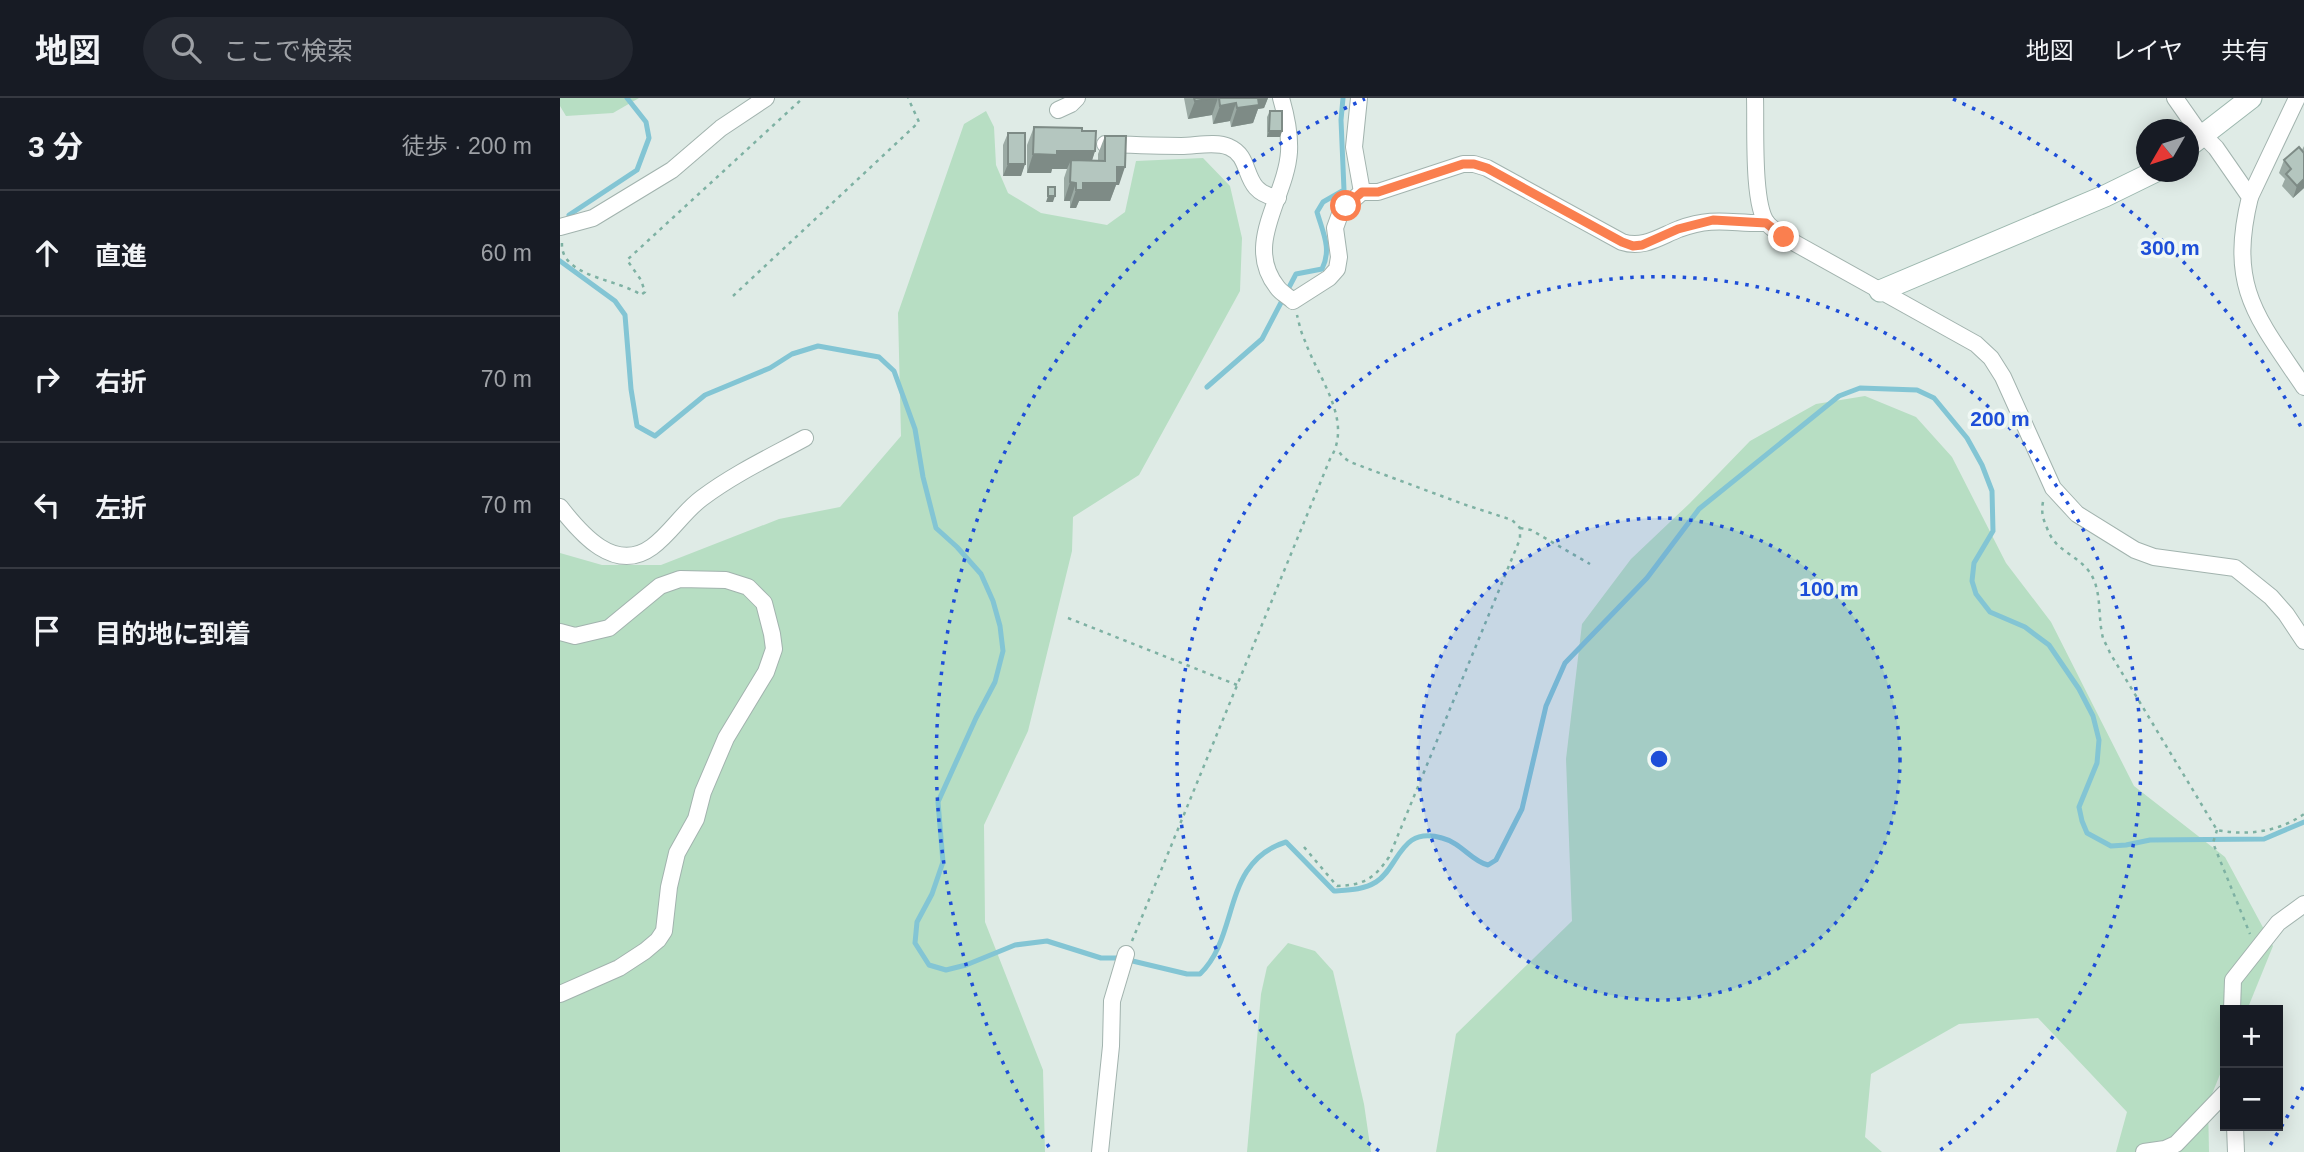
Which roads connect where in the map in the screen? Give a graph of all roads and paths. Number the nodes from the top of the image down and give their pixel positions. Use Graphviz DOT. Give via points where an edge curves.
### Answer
graph roads {
  1 [pos="766,98"];
  2 [pos="803,98"];
  3 [pos="908,98"];
  4 [pos="1077,98"];
  5 [pos="1281,98"];
  6 [pos="1359,98"];
  7 [pos="1755,98"];
  8 [pos="2175,98"];
  9 [pos="2250,98"];
  10 [pos="2297,98"];
  11 [pos="1058,110"];
  12 [pos="2190,119"];
  13 [pos="2199,138"];
  14 [pos="2199,141"];
  15 [pos="1103,144"];
  16 [pos="2136,181"];
  17 [pos="1362,192"];
  18 [pos="2250,197"];
  19 [pos="1278,198"];
  20 [pos="1766,223"];
  21 [pos="563,226"];
  22 [pos="1880,291"];
  23 [pos="733,296"];
  24 [pos="1286,296"];
  25 [pos="2304,387"];
  26 [pos="805,438"];
  27 [pos="1337,449"];
  28 [pos="2053,488"];
  29 [pos="560,507"];
  30 [pos="1520,528"];
  31 [pos="1590,564"];
  32 [pos="1068,618"];
  33 [pos="560,632"];
  34 [pos="2304,641"];
  35 [pos="1237,685"];
  36 [pos="2304,814"];
  37 [pos="2217,830"];
  38 [pos="1304,847"];
  39 [pos="2304,904"];
  40 [pos="2259,947"];
  41 [pos="1125,958"];
  42 [pos="560,995"];
  43 [pos="2232,1005"];
  44 [pos="2220,1098"];
  45 [pos="2235,1131"];
  46 [pos="1100,1152"];
  47 [pos="2144,1152"];
  48 [pos="2236,1152"];
  1 -- 21 [label="street" via="721,128 672,170 593,218"];
  2 -- 21 [label="path" via="627,260 641,280 645,292 641,295 590,277 565,260"];
  3 -- 23 [label="path" via="919,122"];
  4 -- 11 [label="street"];
  5 -- 19 [label="street" via="1289,152"];
  6 -- 17 [label="street" via="1354,147"];
  7 -- 20 [label="street" via="1757,183"];
  8 -- 12 [label="street"];
  9 -- 13 [label="street"];
  10 -- 18 [label="street"];
  14 -- 18 [label="street" via="2217,148"];
  15 -- 19 [label="street" via="1230,147 1238,153 1258,191"];
  16 -- 22 [label="street"];
  17 -- 20 [label="street" via="1378,192 1474,164 1633,246 1713,220"];
  17 -- 24 [label="street" via="1337,221 1336,269 1329,278"];
  18 -- 25 [label="street" via="2241,252 2249,299"];
  19 -- 24 [label="street" via="1264,233 1263,251 1267,268"];
  20 -- 22 [label="street"];
  22 -- 28 [label="street" via="1976,344 1991,358"];
  24 -- 27 [label="path" via="1336,413"];
  26 -- 29 [label="street" via="721,484 688,508 642,553 622,556 600,549"];
  27 -- 30 [label="path" via="1350,462 1512,520"];
  27 -- 35 [label="path"];
  28 -- 34 [label="street" via="2077,514 2135,551 2235,568 2271,597"];
  28 -- 37 [label="path" via="2042,510 2050,537 2094,579 2103,638 2110,653"];
  30 -- 31 [label="path"];
  30 -- 38 [label="path" via="1520,539 1389,857 1369,880 1336,886"];
  32 -- 35 [label="path"];
  33 -- 42 [label="street" via="575,636 598,632 619,622 660,586 680,579 713,579 748,587 757,594 764,603 774,649 766,672 726,738 696,819 677,853 664,930 645,951 619,968"];
  35 -- 41 [label="path"];
  36 -- 37 [label="path" via="2253,834"];
  37 -- 40 [label="path" via="2213,843 2221,866"];
  39 -- 40 [label="street" via="2278,923"];
  40 -- 43 [label="street" via="2233,980"];
  41 -- 46 [label="street" via="1112,1001"];
  44 -- 47 [label="street" via="2176,1144"];
  45 -- 48 [label="street"];
}
